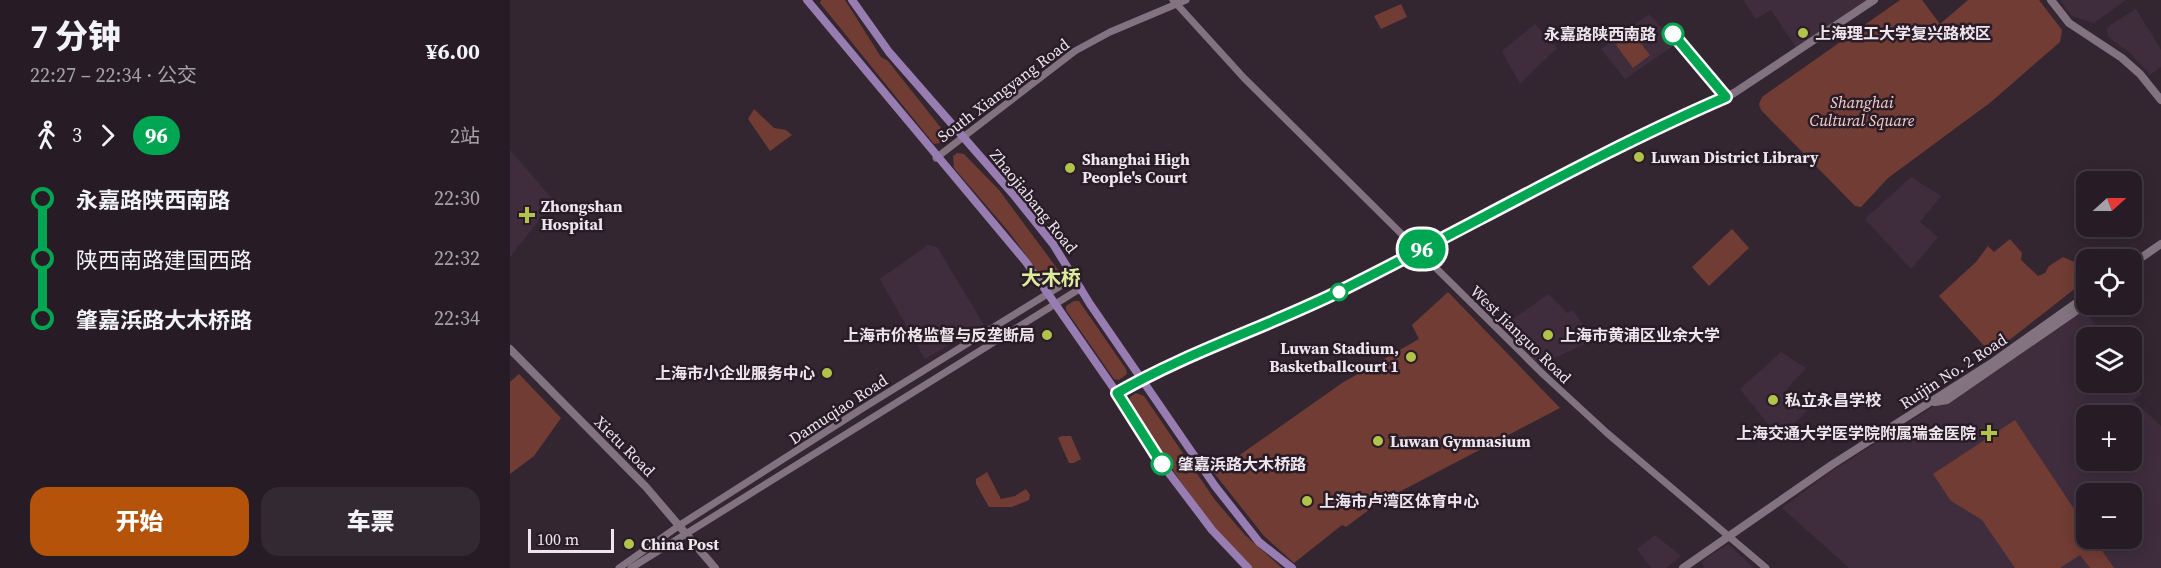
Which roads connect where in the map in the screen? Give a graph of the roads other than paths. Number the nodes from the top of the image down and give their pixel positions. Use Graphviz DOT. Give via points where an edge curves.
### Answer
graph roads {
  1 [pos="807,0"];
  2 [pos="852,0"];
  3 [pos="1186,0"];
  4 [pos="1874,0"];
  5 [pos="2051,0"];
  6 [pos="1175,2"];
  7 [pos="2161,100"];
  8 [pos="962,137"];
  9 [pos="936,158"];
  10 [pos="2161,244"];
  11 [pos="1419,250"];
  12 [pos="2142,257"];
  13 [pos="1075,277"];
  14 [pos="1081,288"];
  15 [pos="1048,292"];
  16 [pos="2076,303"];
  17 [pos="1055,304"];
  18 [pos="510,349"];
  19 [pos="1143,378"];
  20 [pos="1117,393"];
  21 [pos="680,525"];
  22 [pos="687,533"];
  23 [pos="1730,535"];
  24 [pos="619,568"];
  25 [pos="631,568"];
  26 [pos="715,568"];
  27 [pos="1248,568"];
  28 [pos="1292,568"];
  29 [pos="1683,568"];
  30 [pos="1766,568"];
  1 -- 9 [label="main road"];
  2 -- 8 [label="main road, Zhaojiabang Road" via="889,52"];
  3 -- 6 [label="street, South Xiangyang Road"];
  4 -- 11 [label="main road" via="1734,93 1651,131"];
  5 -- 7 [label="main road" via="2069,23 2140,74"];
  6 -- 8 [label="street, South Xiangyang Road" via="1075,51"];
  6 -- 11 [label="street, West Jianguo Road" via="1252,86"];
  8 -- 9 [label="street, South Xiangyang Road"];
  8 -- 13 [label="main road, Zhaojiabang Road" via="1020,203"];
  9 -- 15 [label="main road"];
  10 -- 12 [label="main road"];
  11 -- 19 [label="main road" via="1330,296"];
  11 -- 23 [label="street, West Jianguo Road" via="1606,433"];
  13 -- 14 [label="main road, Zhaojiabang Road"];
  13 -- 15 [label="street, Damuqiao Road"];
  14 -- 17 [label="street, Damuqiao Road"];
  14 -- 19 [label="main road, Zhaojiabang Road"];
  15 -- 17 [label="main road"];
  15 -- 21 [label="street, Damuqiao Road"];
  16 -- 23 [label="main road, Ruijin No. 2 Road"];
  17 -- 20 [label="main road"];
  17 -- 22 [label="street, Damuqiao Road"];
  18 -- 21 [label="main road, Xietu Road"];
  19 -- 20 [label="main road"];
  19 -- 28 [label="main road, Zhaojiabang Road" via="1215,486 1259,542"];
  20 -- 27 [label="main road" via="1162,464 1212,530"];
  21 -- 22 [label="main road, Xietu Road"];
  21 -- 24 [label="street, Damuqiao Road"];
  22 -- 25 [label="street, Damuqiao Road"];
  22 -- 26 [label="main road, Xietu Road"];
  23 -- 29 [label="main road, Ruijin No. 2 Road"];
  23 -- 30 [label="street, West Jianguo Road"];
}
